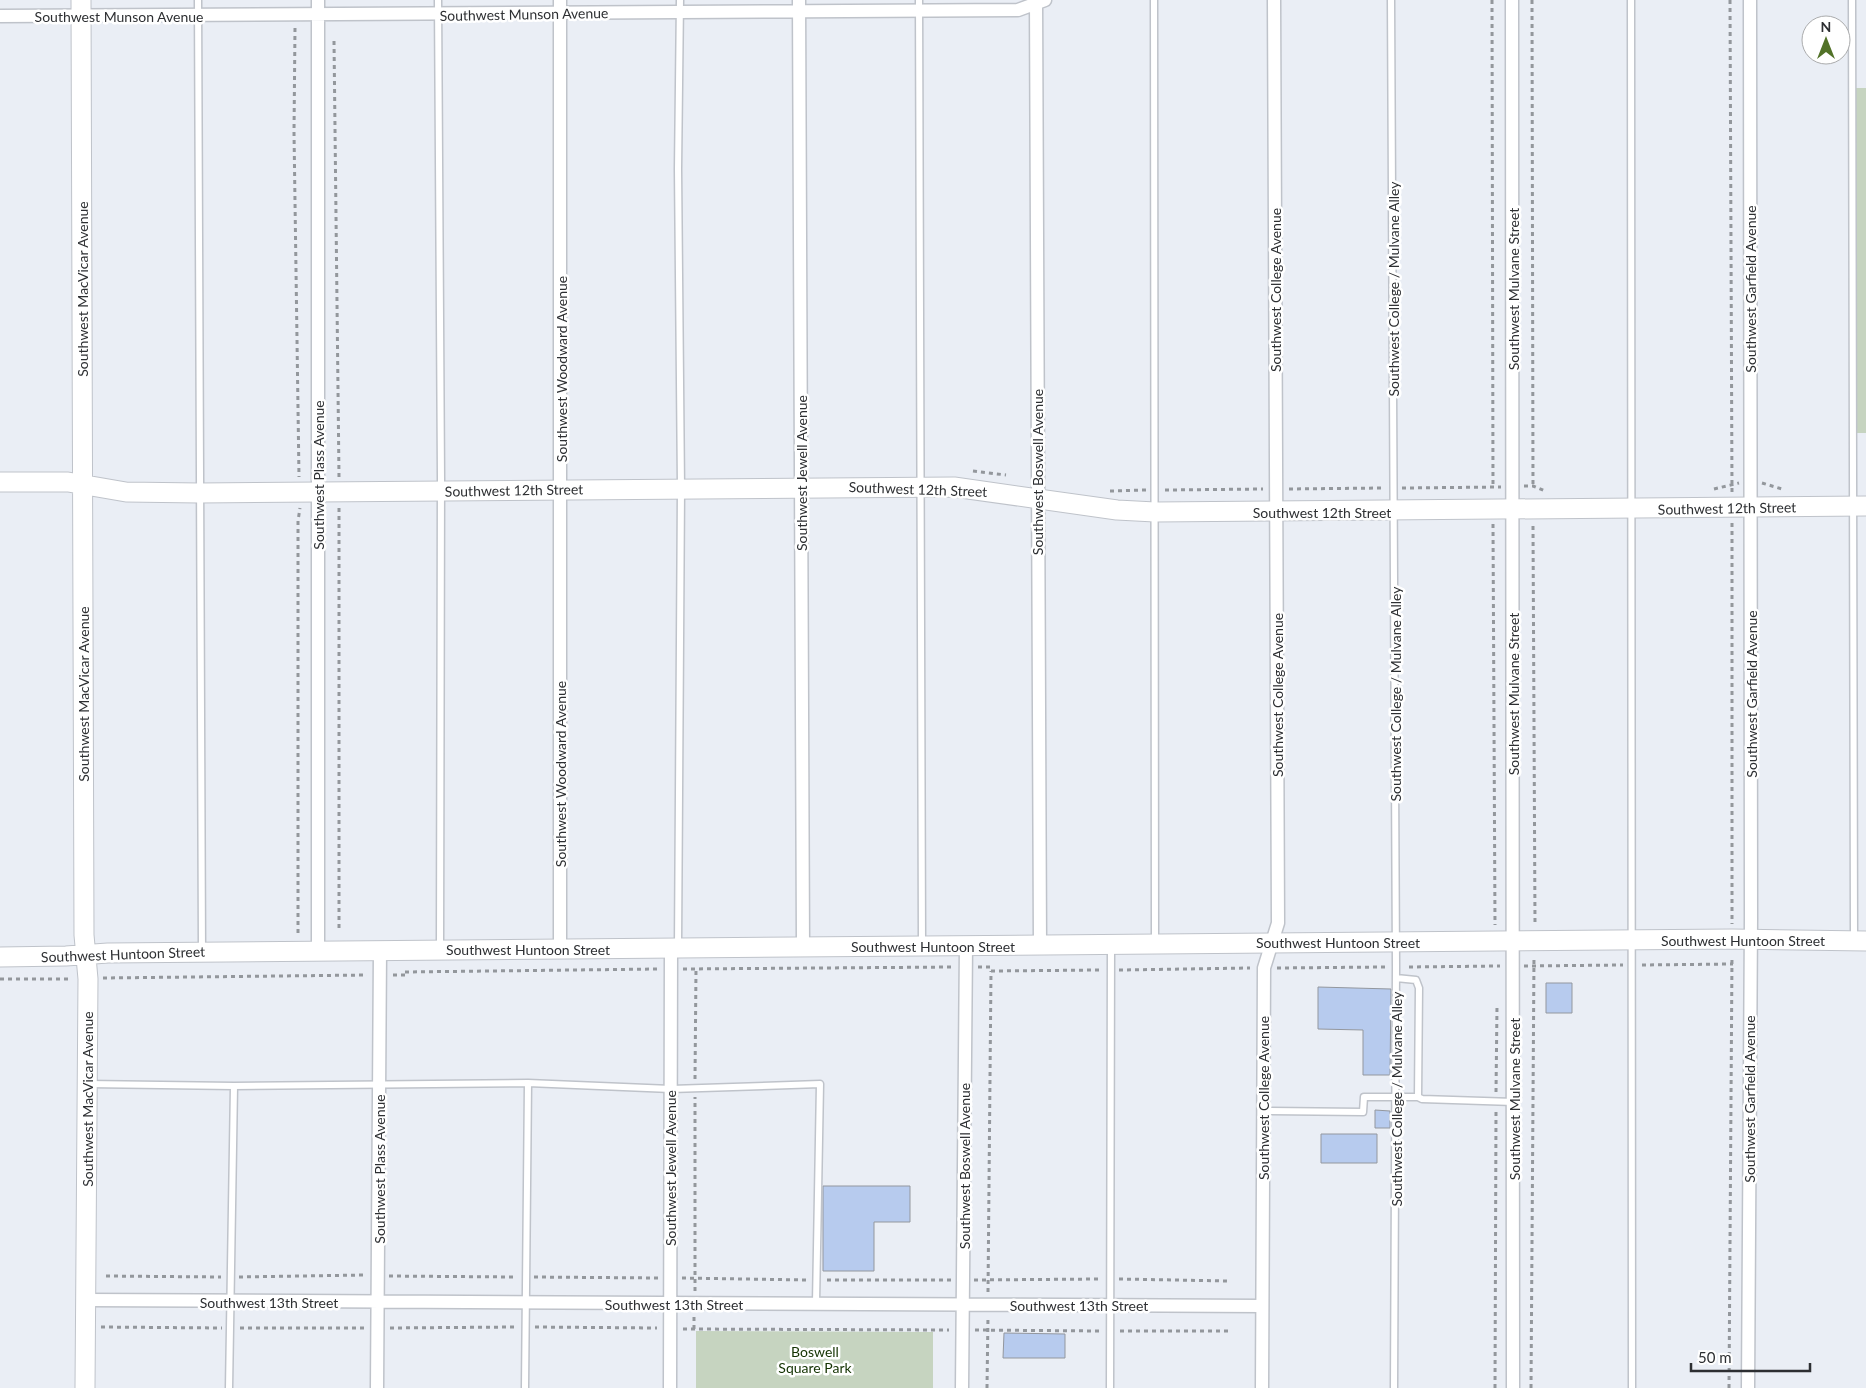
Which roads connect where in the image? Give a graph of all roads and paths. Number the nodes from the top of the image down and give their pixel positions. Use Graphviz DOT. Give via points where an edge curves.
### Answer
graph roads {
  1 [pos="198,0"];
  2 [pos="318,0"];
  3 [pos="438,0"];
  4 [pos="560,0"];
  5 [pos="1154,0"];
  6 [pos="1274,0"];
  7 [pos="1391,0"];
  8 [pos="1492,0"];
  9 [pos="1512,0"];
  10 [pos="1532,0"];
  11 [pos="1631,0"];
  12 [pos="1730,0"];
  13 [pos="1750,0"];
  14 [pos="1852,0"];
  15 [pos="1039,1"];
  16 [pos="799,5"];
  17 [pos="919,5"];
  18 [pos="680,6"];
  19 [pos="81,9"];
  20 [pos="560,14"];
  21 [pos="198,15"];
  22 [pos="438,15"];
  23 [pos="0,16"];
  24 [pos="295,16"];
  25 [pos="318,16"];
  26 [pos="333,16"];
  27 [pos="0,482"];
  28 [pos="82,485"];
  29 [pos="800,487"];
  30 [pos="920,487"];
  31 [pos="681,488"];
  32 [pos="561,490"];
  33 [pos="441,491"];
  34 [pos="199,492"];
  35 [pos="309,492"];
  36 [pos="339,492"];
  37 [pos="1037,498"];
  38 [pos="1860,506"];
  39 [pos="1732,507"];
  40 [pos="1750,508"];
  41 [pos="1633,509"];
  42 [pos="1493,510"];
  43 [pos="1513,510"];
  44 [pos="1533,510"];
  45 [pos="1155,512"];
  46 [pos="1276,512"];
  47 [pos="1394,512"];
  48 [pos="339,932"];
  49 [pos="298,933"];
  50 [pos="1741,939"];
  51 [pos="1633,940"];
  52 [pos="1860,941"];
  53 [pos="1396,942"];
  54 [pos="1505,942"];
  55 [pos="1534,942"];
  56 [pos="1273,943"];
  57 [pos="1111,944"];
  58 [pos="1155,944"];
  59 [pos="966,945"];
  60 [pos="991,945"];
  61 [pos="1040,945"];
  62 [pos="803,946"];
  63 [pos="922,946"];
  64 [pos="675,947"];
  65 [pos="560,948"];
  66 [pos="440,949"];
  67 [pos="318,950"];
  68 [pos="380,950"];
  69 [pos="202,952"];
  70 [pos="86,954"];
  71 [pos="0,957"];
  72 [pos="966,967"];
  73 [pos="1264,968"];
  74 [pos="671,969"];
  75 [pos="696,969"];
  76 [pos="991,969"];
  77 [pos="1111,970"];
  78 [pos="380,975"];
  79 [pos="1497,976"];
  80 [pos="1396,978"];
  81 [pos="0,979"];
  82 [pos="88,979"];
  83 [pos="1497,1005"];
  84 [pos="87,1084"];
  85 [pos="379,1084"];
  86 [pos="528,1084"];
  87 [pos="234,1086"];
  88 [pos="694,1088"];
  89 [pos="671,1089"];
  90 [pos="1396,1097"];
  91 [pos="1418,1097"];
  92 [pos="1496,1101"];
  93 [pos="1514,1102"];
  94 [pos="1263,1111"];
  95 [pos="86,1300"];
  96 [pos="229,1302"];
  97 [pos="378,1303"];
  98 [pos="816,1303"];
  99 [pos="525,1304"];
  100 [pos="670,1304"];
  101 [pos="694,1304"];
  102 [pos="963,1304"];
  103 [pos="988,1304"];
  104 [pos="1110,1305"];
  105 [pos="1262,1306"];
  106 [pos="86,1327"];
  107 [pos="525,1327"];
  108 [pos="229,1328"];
  109 [pos="378,1328"];
  110 [pos="670,1328"];
  111 [pos="694,1329"];
  112 [pos="963,1330"];
  113 [pos="988,1330"];
  114 [pos="1111,1331"];
  115 [pos="1230,1331"];
  116 [pos="85,1388"];
  117 [pos="229,1388"];
  118 [pos="377,1388"];
  119 [pos="525,1388"];
  120 [pos="670,1388"];
  121 [pos="962,1388"];
  122 [pos="987,1388"];
  123 [pos="1110,1388"];
  124 [pos="1262,1388"];
  125 [pos="1394,1388"];
  126 [pos="1494,1388"];
  127 [pos="1513,1388"];
  128 [pos="1531,1388"];
  129 [pos="1632,1388"];
  130 [pos="1729,1388"];
  131 [pos="1748,1388"];
  1 -- 21 [label="lane"];
  2 -- 25 [label="street, Southwest Plass Avenue"];
  3 -- 22 [label="lane"];
  4 -- 20 [label="street, Southwest Woodward Avenue"];
  5 -- 45 [label="lane"];
  6 -- 46 [label="street, Southwest College Avenue"];
  7 -- 47 [label="lane, Southwest College / Mulvane Alley"];
  8 -- 42 [label="path"];
  9 -- 43 [label="street, Southwest Mulvane Street"];
  10 -- 44 [label="path"];
  11 -- 41 [label="lane"];
  12 -- 39 [label="path"];
  13 -- 40 [label="street, Southwest Garfield Avenue"];
  14 -- 38 [label="lane"];
  15 -- 17 [label="street, Southwest Munson Avenue" via="1018,10"];
  15 -- 37 [label="street, Southwest Boswell Avenue"];
  16 -- 17 [label="street, Southwest Munson Avenue"];
  16 -- 18 [label="street, Southwest Munson Avenue"];
  16 -- 29 [label="street, Southwest Jewell Avenue"];
  17 -- 30 [label="lane"];
  18 -- 20 [label="street, Southwest Munson Avenue"];
  18 -- 31 [label="lane"];
  19 -- 21 [label="street, Southwest Munson Avenue"];
  19 -- 23 [label="street, Southwest Munson Avenue"];
  19 -- 28 [label="main road, Southwest MacVicar Avenue"];
  20 -- 22 [label="street, Southwest Munson Avenue"];
  20 -- 32 [label="street, Southwest Woodward Avenue"];
  21 -- 24 [label="street, Southwest Munson Avenue"];
  21 -- 34 [label="lane"];
  22 -- 26 [label="street, Southwest Munson Avenue"];
  22 -- 33 [label="lane"];
  24 -- 25 [label="street, Southwest Munson Avenue"];
  24 -- 35 [label="path" via="294,132"];
  25 -- 26 [label="street, Southwest Munson Avenue"];
  25 -- 35 [label="street, Southwest Plass Avenue"];
  26 -- 36 [label="path"];
  27 -- 28 [label="main road, Southwest 12th Street"];
  28 -- 34 [label="main road, Southwest 12th Street" via="126,492"];
  28 -- 70 [label="main road, Southwest MacVicar Avenue"];
  29 -- 30 [label="main road, Southwest 12th Street"];
  29 -- 31 [label="main road, Southwest 12th Street"];
  29 -- 62 [label="street, Southwest Jewell Avenue"];
  30 -- 37 [label="main road, Southwest 12th Street" via="974,489"];
  30 -- 63 [label="lane"];
  31 -- 32 [label="main road, Southwest 12th Street"];
  31 -- 64 [label="lane"];
  32 -- 33 [label="main road, Southwest 12th Street"];
  32 -- 65 [label="street, Southwest Woodward Avenue"];
  33 -- 36 [label="main road, Southwest 12th Street"];
  33 -- 66 [label="lane"];
  34 -- 35 [label="main road, Southwest 12th Street"];
  34 -- 69 [label="lane"];
  35 -- 36 [label="main road, Southwest 12th Street"];
  35 -- 49 [label="path"];
  35 -- 67 [label="street, Southwest Plass Avenue"];
  36 -- 48 [label="path"];
  37 -- 45 [label="main road, Southwest 12th Street"];
  37 -- 61 [label="street, Southwest Boswell Avenue"];
  38 -- 40 [label="main road, Southwest 12th Street"];
  38 -- 52 [label="lane"];
  39 -- 40 [label="main road, Southwest 12th Street"];
  39 -- 41 [label="main road, Southwest 12th Street"];
  39 -- 50 [label="path"];
  40 -- 50 [label="street, Southwest Garfield Avenue"];
  41 -- 44 [label="main road, Southwest 12th Street"];
  41 -- 51 [label="lane"];
  42 -- 43 [label="main road, Southwest 12th Street"];
  42 -- 47 [label="main road, Southwest 12th Street"];
  42 -- 54 [label="path"];
  43 -- 44 [label="main road, Southwest 12th Street"];
  43 -- 54 [label="street, Southwest Mulvane Street"];
  44 -- 55 [label="path"];
  45 -- 46 [label="main road, Southwest 12th Street"];
  45 -- 58 [label="lane"];
  46 -- 47 [label="main road, Southwest 12th Street"];
  46 -- 56 [label="street, Southwest College Avenue" via="1278,923"];
  47 -- 53 [label="lane, Southwest College / Mulvane Alley"];
  50 -- 51 [label="main road, Southwest Huntoon Street"];
  50 -- 52 [label="main road, Southwest Huntoon Street"];
  50 -- 130 [label="path"];
  50 -- 131 [label="street, Southwest Garfield Avenue"];
  51 -- 55 [label="main road, Southwest Huntoon Street"];
  51 -- 129 [label="lane"];
  53 -- 54 [label="main road, Southwest Huntoon Street"];
  53 -- 56 [label="main road, Southwest Huntoon Street"];
  53 -- 80 [label="lane, Southwest College / Mulvane Alley"];
  54 -- 55 [label="main road, Southwest Huntoon Street"];
  54 -- 79 [label="path"];
  54 -- 93 [label="street, Southwest Mulvane Street"];
  55 -- 128 [label="path"];
  56 -- 58 [label="main road, Southwest Huntoon Street"];
  56 -- 73 [label="street, Southwest College Avenue"];
  57 -- 58 [label="main road, Southwest Huntoon Street"];
  57 -- 61 [label="main road, Southwest Huntoon Street"];
  57 -- 77 [label="lane"];
  59 -- 60 [label="main road, Southwest Huntoon Street"];
  59 -- 63 [label="main road, Southwest Huntoon Street"];
  59 -- 72 [label="street, Southwest Boswell Avenue"];
  60 -- 61 [label="main road, Southwest Huntoon Street"];
  60 -- 76 [label="path"];
  62 -- 63 [label="main road, Southwest Huntoon Street"];
  62 -- 64 [label="main road, Southwest Huntoon Street"];
  64 -- 65 [label="main road, Southwest Huntoon Street"];
  64 -- 74 [label="street, Southwest Jewell Avenue"];
  65 -- 66 [label="main road, Southwest Huntoon Street"];
  66 -- 68 [label="main road, Southwest Huntoon Street"];
  67 -- 68 [label="main road, Southwest Huntoon Street"];
  67 -- 69 [label="main road, Southwest Huntoon Street"];
  68 -- 78 [label="street, Southwest Plass Avenue"];
  69 -- 70 [label="main road, Southwest Huntoon Street"];
  70 -- 71 [label="main road, Southwest Huntoon Street"];
  70 -- 82 [label="main road, Southwest MacVicar Avenue"];
  72 -- 75 [label="path"];
  72 -- 76 [label="path"];
  72 -- 102 [label="street, Southwest Boswell Avenue"];
  73 -- 77 [label="path"];
  73 -- 94 [label="street, Southwest College Avenue"];
  74 -- 75 [label="path"];
  74 -- 78 [label="path"];
  74 -- 89 [label="street, Southwest Jewell Avenue"];
  75 -- 88 [label="path"];
  76 -- 77 [label="path"];
  76 -- 103 [label="path"];
  77 -- 104 [label="lane"];
  78 -- 82 [label="path"];
  78 -- 85 [label="street, Southwest Plass Avenue"];
  80 -- 90 [label="lane, Southwest College / Mulvane Alley"];
  80 -- 91 [label="lane" via="1416,980 1419,988"];
  81 -- 82 [label="path"];
  82 -- 84 [label="main road, Southwest MacVicar Avenue"];
  83 -- 92 [label="path"];
  84 -- 87 [label="lane"];
  84 -- 95 [label="main road, Southwest MacVicar Avenue"];
  85 -- 86 [label="lane"];
  85 -- 87 [label="lane"];
  85 -- 97 [label="street, Southwest Plass Avenue"];
  86 -- 89 [label="lane"];
  86 -- 99 [label="lane"];
  87 -- 96 [label="lane"];
  88 -- 89 [label="lane"];
  88 -- 98 [label="lane" via="820,1084"];
  88 -- 101 [label="path"];
  89 -- 100 [label="street, Southwest Jewell Avenue"];
  90 -- 91 [label="lane"];
  90 -- 94 [label="lane" via="1364,1097 1363,1112"];
  90 -- 125 [label="lane, Southwest College / Mulvane Alley"];
  91 -- 92 [label="lane"];
  92 -- 93 [label="lane"];
  92 -- 126 [label="path"];
  93 -- 127 [label="street, Southwest Mulvane Street"];
  94 -- 105 [label="street, Southwest College Avenue"];
  95 -- 96 [label="street, Southwest 13th Street"];
  95 -- 106 [label="main road, Southwest MacVicar Avenue"];
  96 -- 97 [label="street, Southwest 13th Street"];
  96 -- 108 [label="lane"];
  97 -- 99 [label="street, Southwest 13th Street"];
  97 -- 109 [label="street, Southwest Plass Avenue"];
  98 -- 101 [label="street, Southwest 13th Street"];
  98 -- 102 [label="street, Southwest 13th Street"];
  99 -- 100 [label="street, Southwest 13th Street"];
  99 -- 107 [label="lane"];
  100 -- 101 [label="street, Southwest 13th Street"];
  100 -- 110 [label="street, Southwest Jewell Avenue"];
  101 -- 111 [label="path"];
  102 -- 103 [label="street, Southwest 13th Street"];
  102 -- 112 [label="street, Southwest Boswell Avenue"];
  103 -- 104 [label="street, Southwest 13th Street"];
  103 -- 113 [label="path"];
  104 -- 105 [label="street, Southwest 13th Street"];
  104 -- 114 [label="lane"];
  105 -- 124 [label="street, Southwest College Avenue"];
  106 -- 108 [label="path"];
  106 -- 116 [label="main road, Southwest MacVicar Avenue"];
  107 -- 109 [label="path"];
  107 -- 110 [label="path"];
  107 -- 119 [label="lane"];
  108 -- 109 [label="path"];
  108 -- 117 [label="lane"];
  109 -- 118 [label="street, Southwest Plass Avenue"];
  110 -- 111 [label="path"];
  110 -- 120 [label="street, Southwest Jewell Avenue"];
  111 -- 112 [label="path"];
  112 -- 113 [label="path"];
  112 -- 121 [label="street, Southwest Boswell Avenue"];
  113 -- 114 [label="path"];
  113 -- 122 [label="path"];
  114 -- 115 [label="path"];
  114 -- 123 [label="lane"];
}
